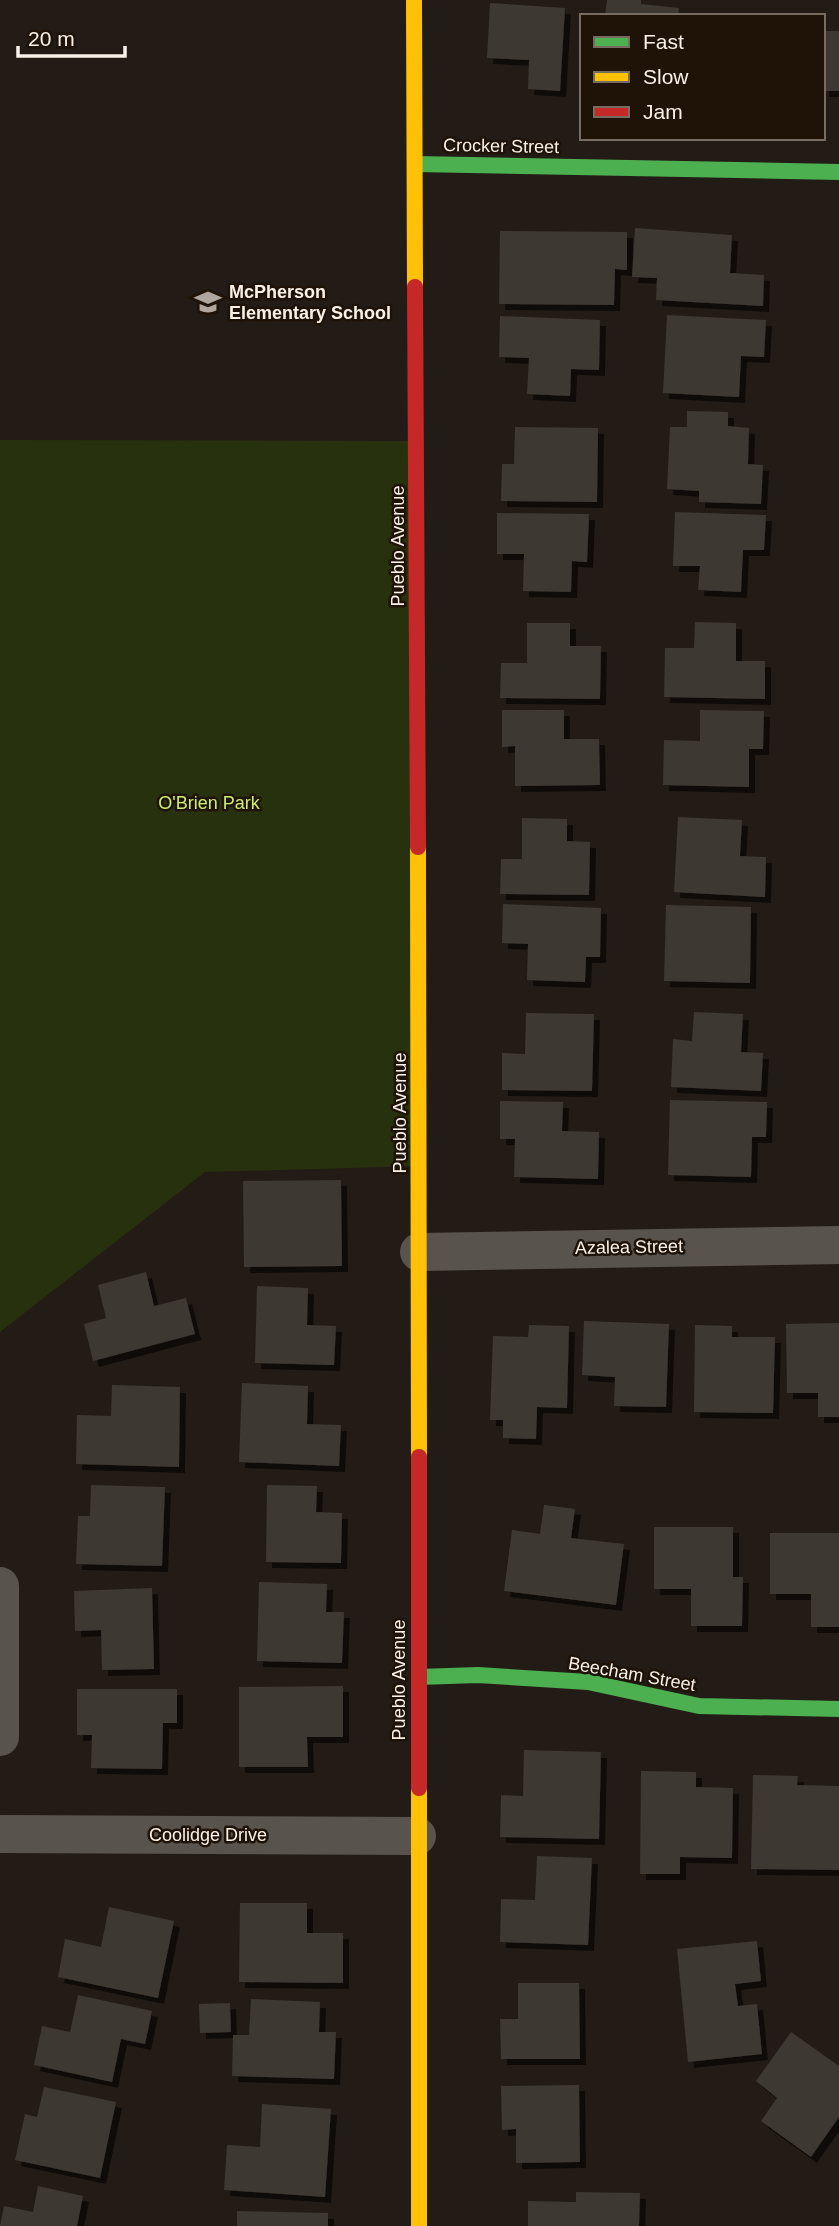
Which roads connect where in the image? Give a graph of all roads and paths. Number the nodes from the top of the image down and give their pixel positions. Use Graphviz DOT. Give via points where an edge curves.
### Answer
graph roads {
  1 [pos="414,0"];
  2 [pos="415,164"];
  3 [pos="839,172"];
  4 [pos="839,1245"];
  5 [pos="419,1252"];
  6 [pos="0,1586"];
  7 [pos="419,1677"];
  8 [pos="839,1709"];
  9 [pos="0,1737"];
  10 [pos="0,1834"];
  11 [pos="417,1836"];
  12 [pos="419,2226"];
  1 -- 2 [label="street, Pueblo Avenue"];
  2 -- 3 [label="street, Crocker Street"];
  2 -- 5 [label="street, Pueblo Avenue"];
  4 -- 5 [label="street, Azalea Street"];
  5 -- 7 [label="street, Pueblo Avenue"];
  6 -- 9 [label="street"];
  7 -- 8 [label="street, Beecham Street" via="478,1675 588,1682 698,1706"];
  7 -- 11 [label="street, Pueblo Avenue"];
  10 -- 11 [label="street, Coolidge Drive"];
  11 -- 12 [label="street, Pueblo Avenue"];
}
